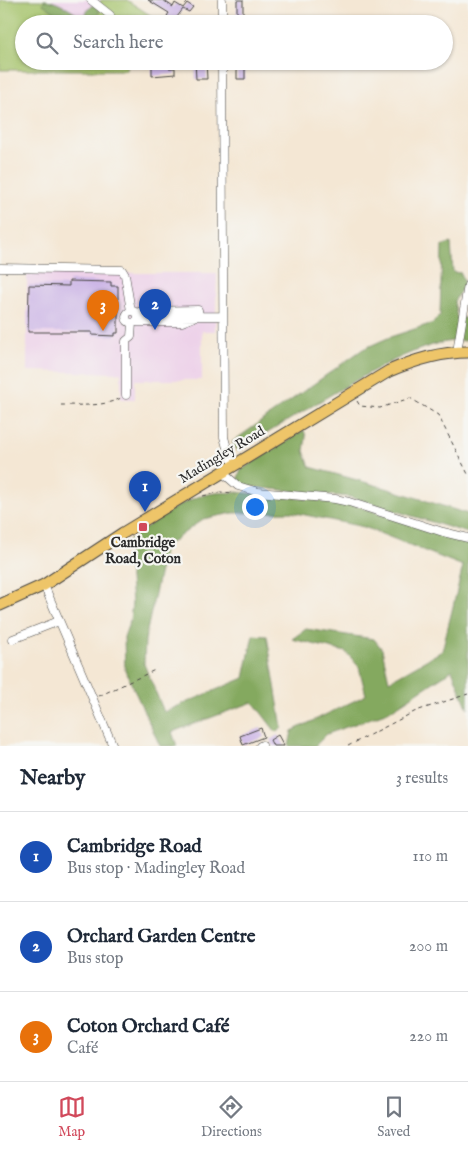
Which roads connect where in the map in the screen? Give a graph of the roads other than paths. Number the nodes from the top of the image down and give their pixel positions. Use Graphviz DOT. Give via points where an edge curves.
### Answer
graph roads {
  1 [pos="91,0"];
  2 [pos="222,0"];
  3 [pos="110,15"];
  4 [pos="222,15"];
  5 [pos="222,70"];
  6 [pos="0,268"];
  7 [pos="468,285"];
  8 [pos="199,315"];
  9 [pos="222,316"];
  10 [pos="135,317"];
  11 [pos="465,323"];
  12 [pos="463,352"];
  13 [pos="126,395"];
  14 [pos="234,466"];
  15 [pos="223,472"];
  16 [pos="468,538"];
  17 [pos="44,585"];
  18 [pos="0,605"];
  19 [pos="59,620"];
  20 [pos="13,639"];
  21 [pos="113,746"];
  1 -- 3 [label="street"];
  2 -- 4 [label="street"];
  5 -- 9 [label="street"];
  6 -- 10 [label="street" via="122,270"];
  7 -- 11 [label="street"];
  8 -- 9 [label="street"];
  8 -- 10 [label="street" via="182,322"];
  8 -- 10 [label="street" via="198,310 141,311"];
  9 -- 14 [label="street" via="224,437"];
  10 -- 13 [label="street" via="131,337 126,341"];
  11 -- 12 [label="street"];
  12 -- 14 [label="highway, Madingley Road" via="434,355 389,371"];
  14 -- 15 [label="highway, Madingley Road"];
  15 -- 16 [label="street" via="238,486 258,492 335,499"];
  15 -- 17 [label="highway, Madingley Road"];
  17 -- 18 [label="highway, Madingley Road"];
  17 -- 19 [label="street"];
  19 -- 20 [label="street"];
  19 -- 21 [label="street"];
}
